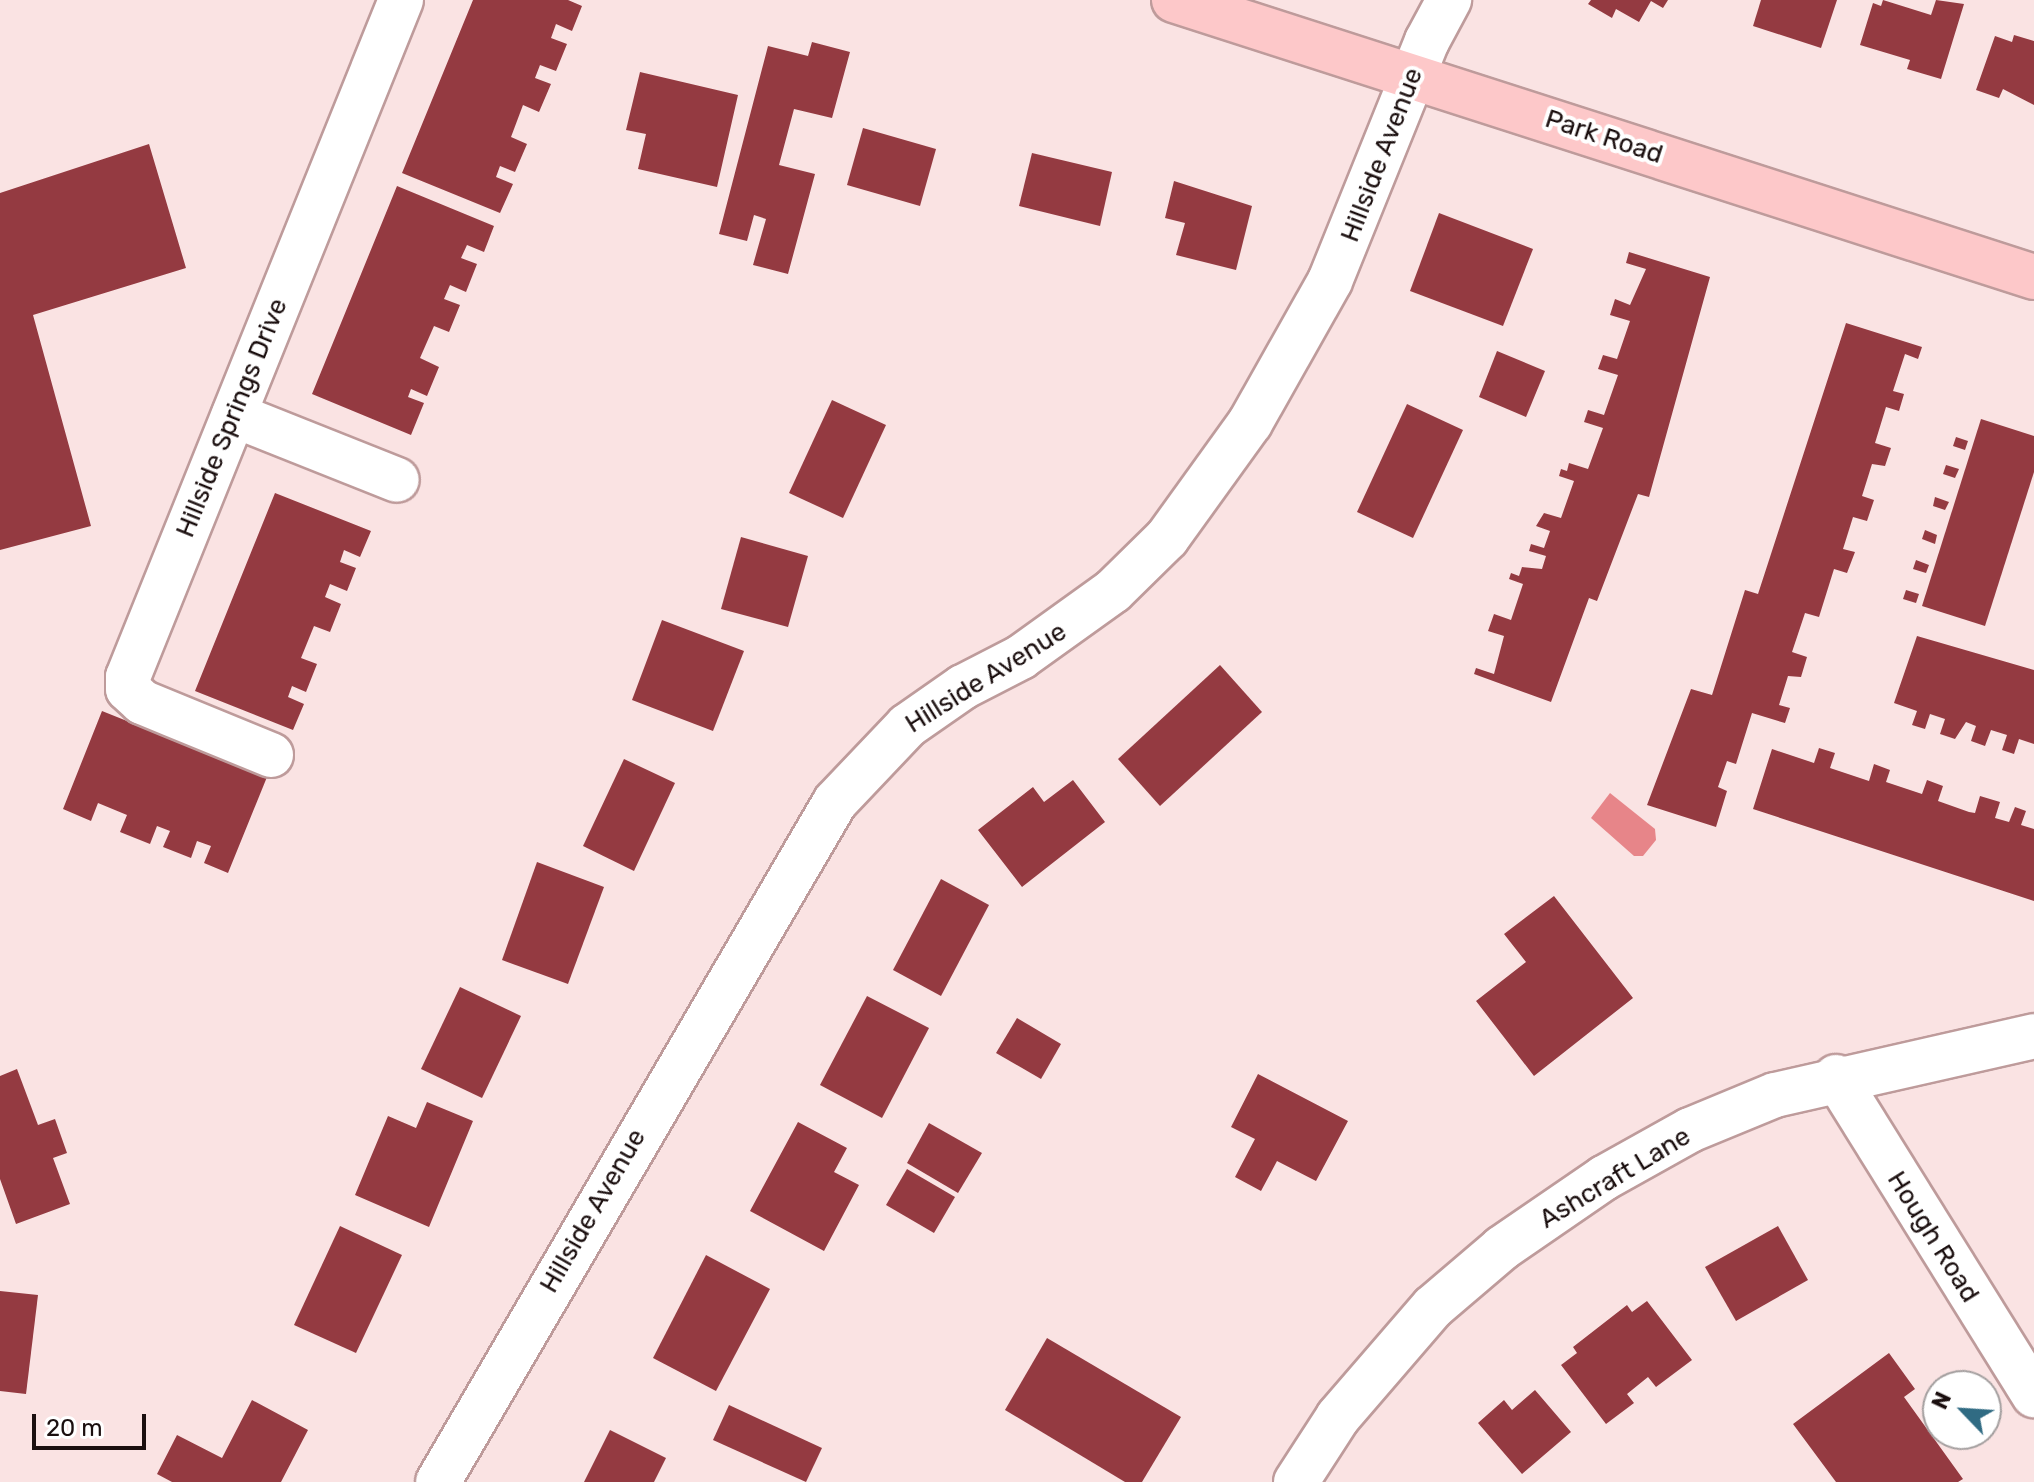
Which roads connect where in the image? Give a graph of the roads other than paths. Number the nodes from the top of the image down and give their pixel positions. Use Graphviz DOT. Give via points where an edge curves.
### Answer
graph roads {
  1 [pos="401,0"];
  2 [pos="1174,0"];
  3 [pos="1449,0"];
  4 [pos="1413,76"];
  5 [pos="2034,277"];
  6 [pos="234,415"];
  7 [pos="397,480"];
  8 [pos="271,755"];
  9 [pos="2034,1036"];
  10 [pos="1836,1077"];
  11 [pos="2034,1395"];
  12 [pos="438,1482"];
  13 [pos="1296,1482"];
  1 -- 6 [label="street, Hillside Springs Drive"];
  2 -- 4 [label="main road, Park Road"];
  3 -- 4 [label="street, Hillside Avenue"];
  4 -- 5 [label="main road, Park Road"];
  4 -- 12 [label="street, Hillside Avenue" via="1330,281 1241,435 1167,538 1113,591 1021,657 963,687 907,726 835,802"];
  6 -- 7 [label="street"];
  6 -- 8 [label="street, Hillside Springs Drive" via="127,684 142,702"];
  9 -- 10 [label="street, Ashcraft Lane"];
  10 -- 11 [label="street, Hough Road"];
  10 -- 13 [label="street, Ashcraft Lane" via="1690,1130 1604,1178 1502,1248 1401,1340 1338,1417"];
}
